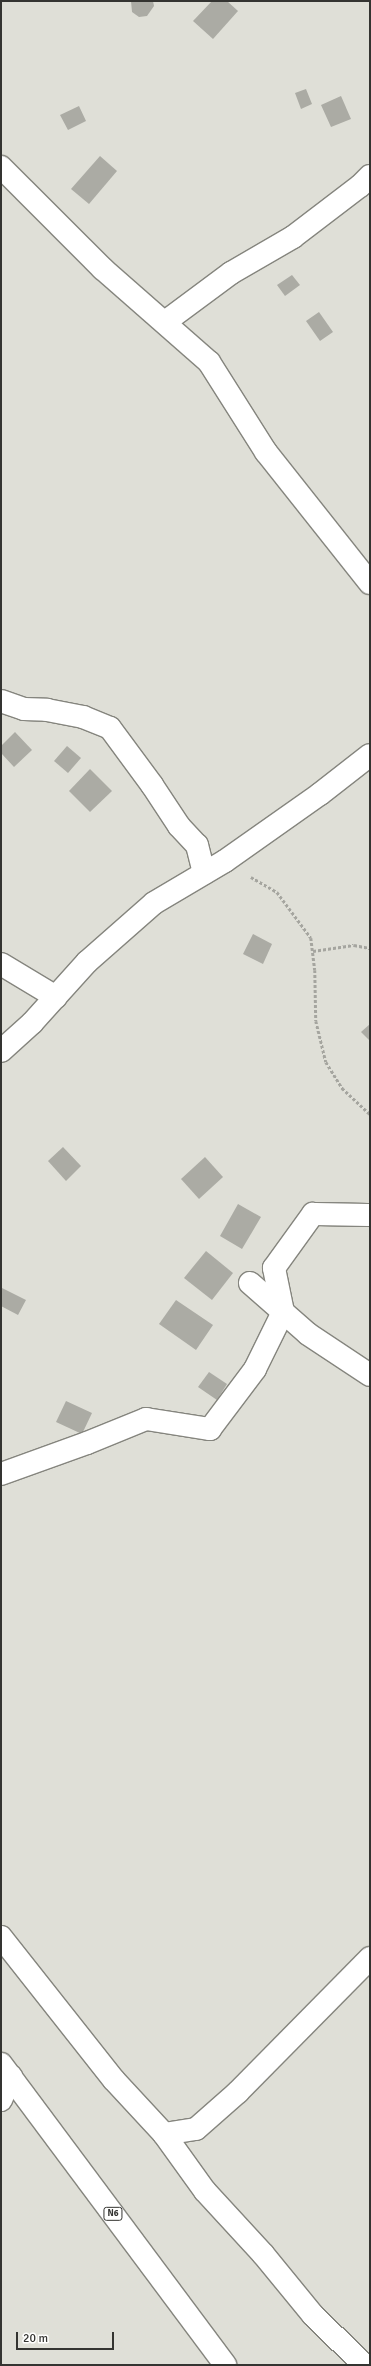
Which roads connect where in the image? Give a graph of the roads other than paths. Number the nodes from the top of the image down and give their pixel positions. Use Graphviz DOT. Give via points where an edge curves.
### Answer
graph roads {
  1 [pos="1,167"];
  2 [pos="370,176"];
  3 [pos="165,322"];
  4 [pos="370,583"];
  5 [pos="1,702"];
  6 [pos="370,755"];
  7 [pos="204,874"];
  8 [pos="1,964"];
  9 [pos="56,997"];
  10 [pos="1,1051"];
  11 [pos="370,1215"];
  12 [pos="250,1283"];
  13 [pos="283,1312"];
  14 [pos="370,1375"];
  15 [pos="1,1474"];
  16 [pos="1,1937"];
  17 [pos="370,1958"];
  18 [pos="6,2070"];
  19 [pos="1,2100"];
  20 [pos="164,2134"];
  21 [pos="225,2365"];
  22 [pos="364,2365"];
  1 -- 3 [label="main road" via="103,269"];
  2 -- 3 [label="main road" via="293,237 231,272"];
  3 -- 4 [label="main road" via="209,362 266,452"];
  5 -- 7 [label="main road" via="24,710 48,710 83,717 110,728 152,785 178,826 197,845"];
  6 -- 7 [label="main road" via="320,794"];
  7 -- 9 [label="main road" via="154,904 87,962"];
  8 -- 9 [label="main road"];
  9 -- 10 [label="main road"];
  11 -- 13 [label="main road" via="313,1214 274,1268"];
  12 -- 13 [label="main road"];
  13 -- 14 [label="main road" via="308,1334"];
  13 -- 15 [label="main road" via="255,1369 210,1429 146,1419"];
  16 -- 20 [label="main road" via="114,2080"];
  17 -- 20 [label="main road" via="249,2081 196,2129"];
  18 -- 19 [label="main road"];
  18 -- 21 [label="main road, N6"];
  20 -- 22 [label="main road" via="205,2191 263,2254 313,2314"];
}
